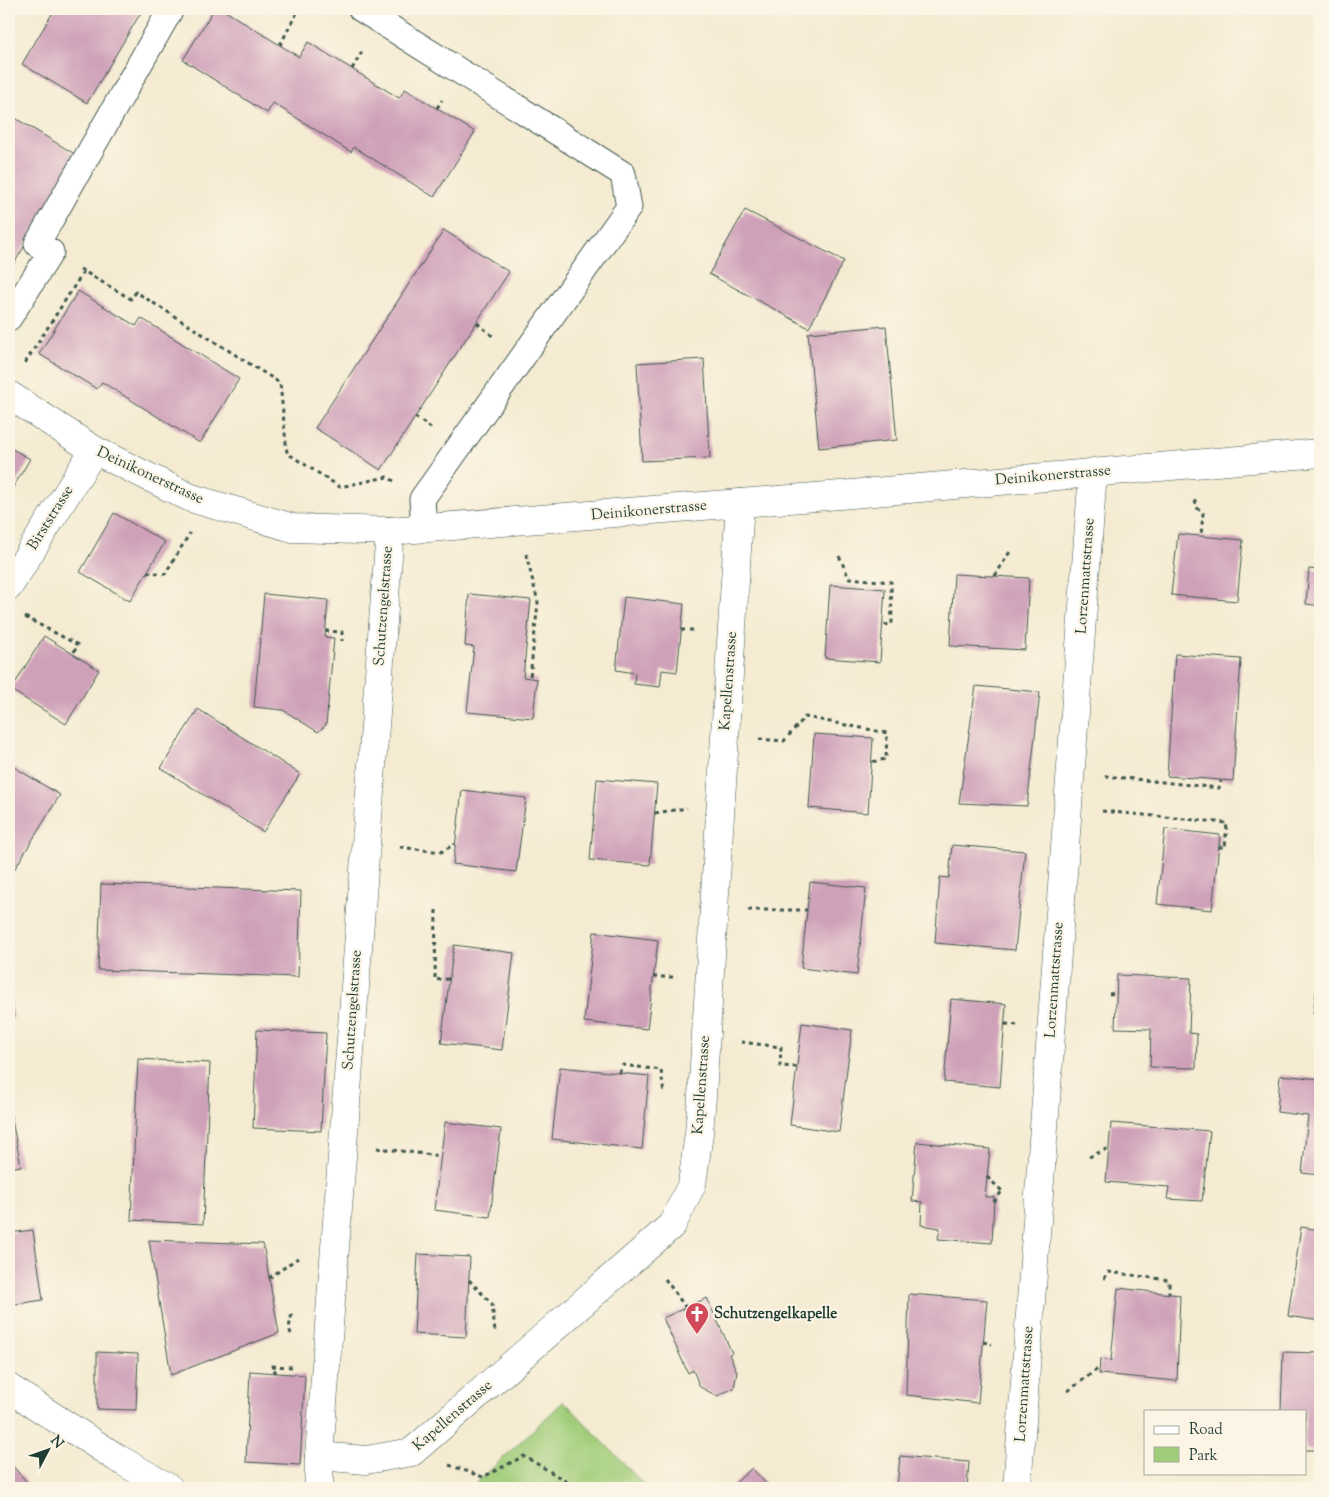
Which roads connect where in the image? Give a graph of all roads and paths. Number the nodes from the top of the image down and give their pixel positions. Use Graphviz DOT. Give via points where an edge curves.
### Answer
graph roads {
  1 [pos="171,9"];
  2 [pos="299,9"];
  3 [pos="361,9"];
  4 [pos="280,45"];
  5 [pos="359,57"];
  6 [pos="352,69"];
  7 [pos="443,98"];
  8 [pos="437,108"];
  9 [pos="51,252"];
  10 [pos="84,271"];
  11 [pos="9,318"];
  12 [pos="477,323"];
  13 [pos="490,334"];
  14 [pos="25,363"];
  15 [pos="9,395"];
  16 [pos="416,417"];
  17 [pos="427,425"];
  18 [pos="94,450"];
  19 [pos="1320,453"];
  20 [pos="1093,472"];
  21 [pos="422,499"];
  22 [pos="740,503"];
  23 [pos="1196,507"];
  24 [pos="192,528"];
  25 [pos="424,529"];
  26 [pos="390,531"];
  27 [pos="1201,536"];
  28 [pos="1011,550"];
  29 [pos="525,551"];
  30 [pos="839,556"];
  31 [pos="147,572"];
  32 [pos="995,576"];
  33 [pos="9,586"];
  34 [pos="18,613"];
  35 [pos="883,625"];
  36 [pos="325,631"];
  37 [pos="342,641"];
  38 [pos="73,653"];
  39 [pos="530,678"];
  40 [pos="9,738"];
  41 [pos="756,739"];
  42 [pos="9,746"];
  43 [pos="871,762"];
  44 [pos="1104,776"];
  45 [pos="1221,781"];
  46 [pos="695,807"];
  47 [pos="1102,811"];
  48 [pos="655,813"];
  49 [pos="455,844"];
  50 [pos="396,847"];
  51 [pos="1219,847"];
  52 [pos="436,910"];
  53 [pos="742,910"];
  54 [pos="808,910"];
  55 [pos="680,969"];
  56 [pos="653,978"];
  57 [pos="449,979"];
  58 [pos="1110,994"];
  59 [pos="1116,994"];
  60 [pos="733,1041"];
  61 [pos="797,1067"];
  62 [pos="619,1073"];
  63 [pos="664,1094"];
  64 [pos="372,1147"];
  65 [pos="1109,1148"];
  66 [pos="441,1156"];
  67 [pos="1089,1157"];
  68 [pos="987,1177"];
  69 [pos="1002,1191"];
  70 [pos="299,1257"];
  71 [pos="660,1272"];
  72 [pos="269,1278"];
  73 [pos="1104,1279"];
  74 [pos="469,1280"];
  75 [pos="1169,1293"];
  76 [pos="686,1308"];
  77 [pos="496,1338"];
  78 [pos="272,1366"];
  79 [pos="1099,1368"];
  80 [pos="276,1373"];
  81 [pos="9,1388"];
  82 [pos="1068,1392"];
  83 [pos="320,1456"];
  84 [pos="441,1462"];
  85 [pos="169,1488"];
  86 [pos="319,1488"];
  87 [pos="575,1488"];
  88 [pos="1017,1488"];
  1 -- 9 [label="lane" via="37,244"];
  2 -- 4 [label="path"];
  3 -- 21 [label="lane" via="624,174 629,207"];
  5 -- 6 [label="path"];
  7 -- 8 [label="path"];
  9 -- 10 [label="path"];
  9 -- 11 [label="lane"];
  10 -- 14 [label="path"];
  10 -- 21 [label="path" via="131,299 136,292 280,383 287,453 340,488 387,476"];
  12 -- 13 [label="path"];
  15 -- 18 [label="street, Deinikonerstrasse"];
  16 -- 17 [label="path"];
  18 -- 26 [label="street, Deinikonerstrasse" via="191,498 294,528"];
  18 -- 33 [label="street, Birststrasse"];
  19 -- 20 [label="street, Deinikonerstrasse"];
  20 -- 22 [label="street, Deinikonerstrasse"];
  20 -- 88 [label="street, Lorzenmattstrasse"];
  21 -- 25 [label="lane"];
  22 -- 25 [label="street, Deinikonerstrasse"];
  22 -- 83 [label="street, Kapellenstrasse" via="701,1105 692,1184 672,1225 412,1452 366,1460"];
  23 -- 27 [label="path" via="1203,513"];
  24 -- 31 [label="path" via="165,574"];
  25 -- 26 [label="street, Deinikonerstrasse"];
  26 -- 83 [label="street, Schutzengelstrasse"];
  28 -- 32 [label="path"];
  29 -- 39 [label="path" via="538,602"];
  30 -- 35 [label="path" via="849,578 891,582 892,624"];
  34 -- 38 [label="path" via="78,645"];
  36 -- 37 [label="path" via="342,632"];
  40 -- 42 [label="path" via="12,740"];
  41 -- 43 [label="path" via="784,742 805,717 887,733 886,759"];
  44 -- 45 [label="path" via="1219,788"];
  46 -- 48 [label="path"];
  47 -- 51 [label="path" via="1227,823 1225,847"];
  49 -- 50 [label="path" via="441,852"];
  52 -- 57 [label="path" via="435,980"];
  53 -- 54 [label="path"];
  55 -- 56 [label="path" via="676,977"];
  58 -- 59 [label="path"];
  60 -- 61 [label="path" via="781,1047 780,1066"];
  62 -- 63 [label="path" via="623,1065 661,1070"];
  64 -- 66 [label="path"];
  65 -- 67 [label="path"];
  68 -- 69 [label="path"];
  70 -- 72 [label="path"];
  71 -- 76 [label="path"];
  73 -- 75 [label="path" via="1108,1272 1169,1280"];
  74 -- 77 [label="path" via="492,1304"];
  78 -- 80 [label="path"];
  79 -- 82 [label="path"];
  81 -- 85 [label="street"];
  83 -- 86 [label="street, Schutzengelstrasse"];
  84 -- 87 [label="path" via="483,1477 524,1456"];
}
